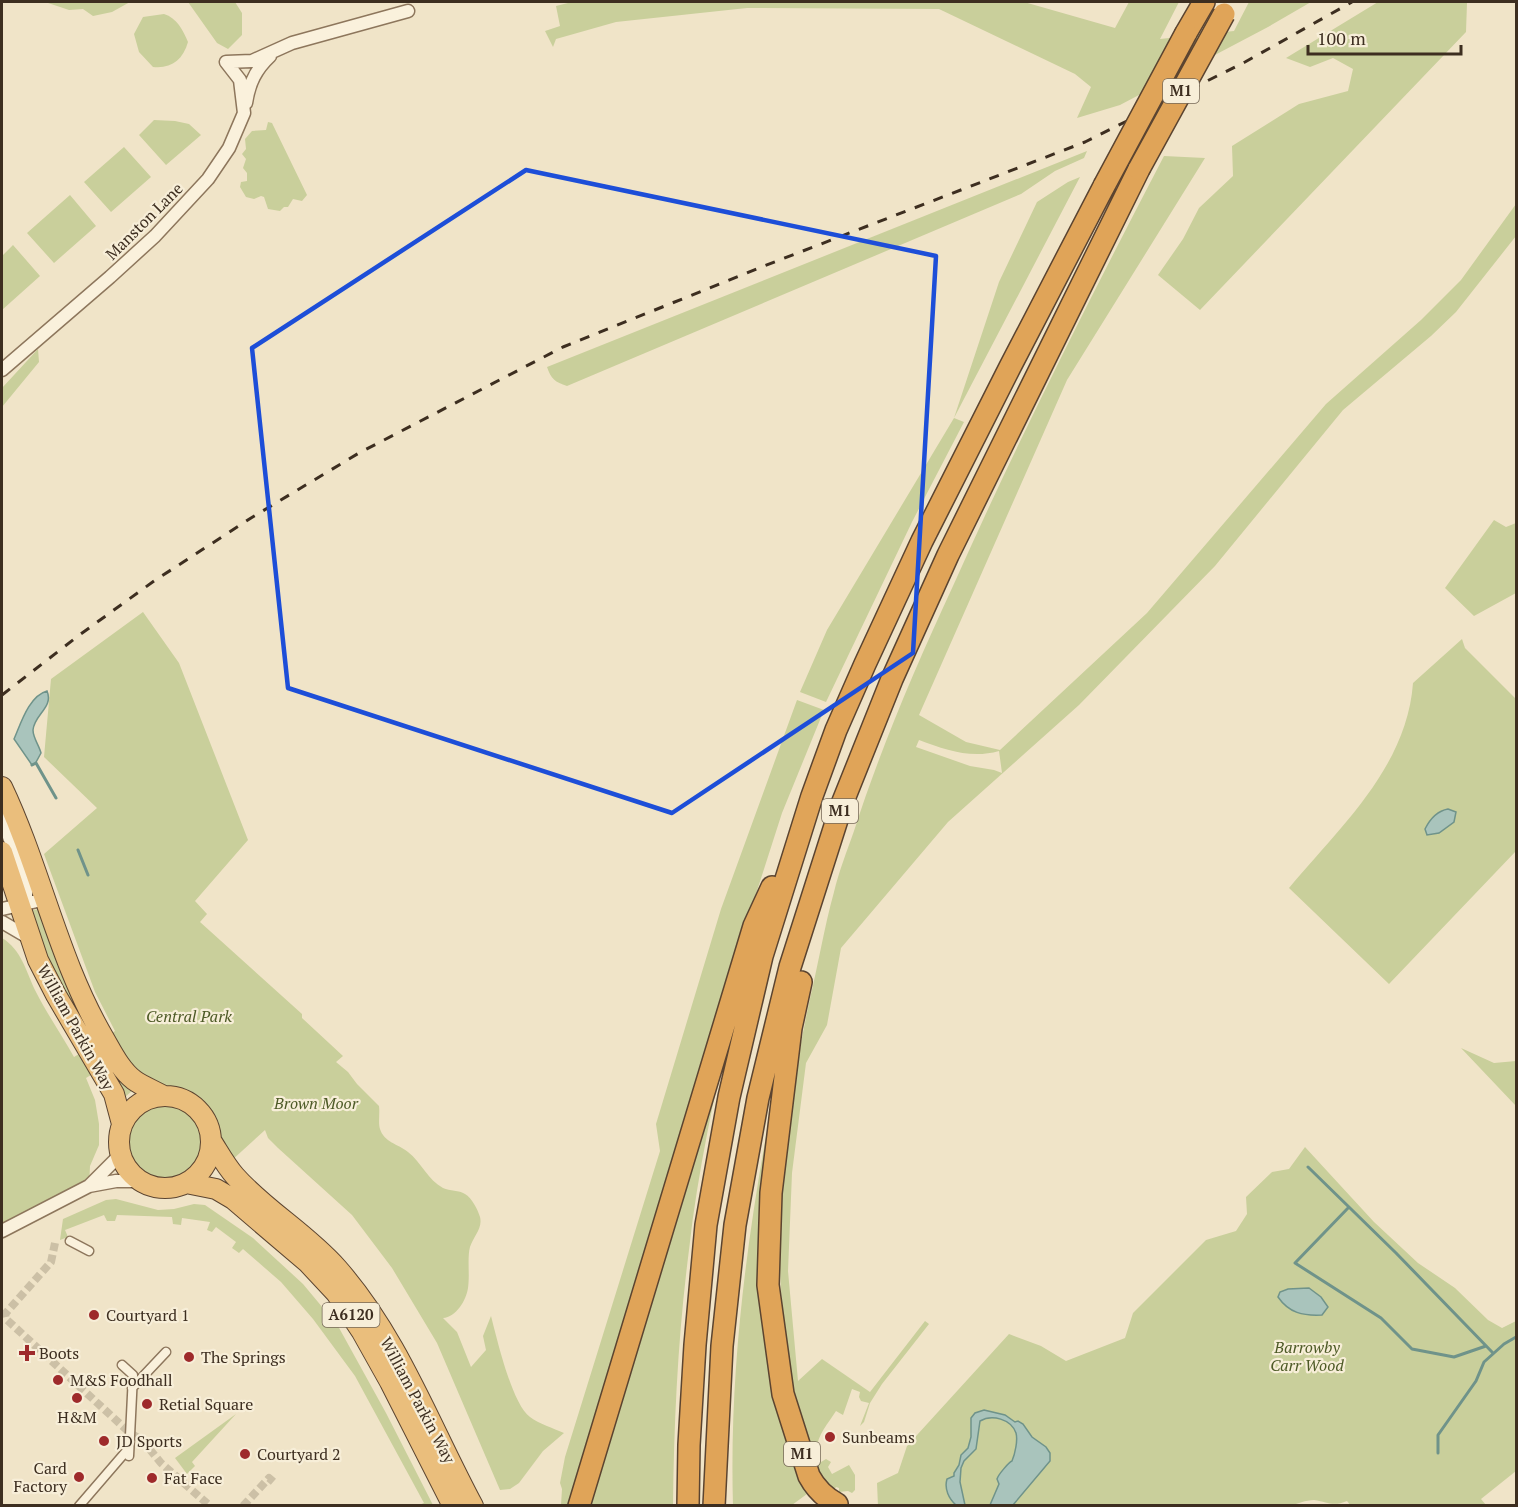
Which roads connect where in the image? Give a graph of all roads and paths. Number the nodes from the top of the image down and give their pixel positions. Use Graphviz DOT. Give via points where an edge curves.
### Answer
graph roads {
  1 [pos="1204,2"];
  2 [pos="1227,8"];
  3 [pos="408,11"];
  4 [pos="275,51"];
  5 [pos="244,113"];
  6 [pos="2,370"];
  7 [pos="4,791"];
  8 [pos="812,796"];
  9 [pos="842,804"];
  10 [pos="3,863"];
  11 [pos="46,899"];
  12 [pos="15,906"];
  13 [pos="2,922"];
  14 [pos="33,945"];
  15 [pos="162,1095"];
  16 [pos="122,1124"];
  17 [pos="212,1142"];
  18 [pos="121,1154"];
  19 [pos="141,1181"];
  20 [pos="186,1183"];
  21 [pos="90,1186"];
  22 [pos="2,1231"];
  23 [pos="70,1241"];
  24 [pos="89,1251"];
  25 [pos="166,1352"];
  26 [pos="122,1365"];
  27 [pos="132,1388"];
  28 [pos="833,1505"];
  29 [pos="79,1506"];
  30 [pos="453,1506"];
  31 [pos="473,1506"];
  32 [pos="579,1506"];
  33 [pos="688,1506"];
  34 [pos="714,1506"];
  1 -- 8 [label="highway, M1, bridge" via="1104,186 922,541 850,697"];
  2 -- 9 [label="highway, M1, bridge" via="1139,169 948,555"];
  3 -- 4 [label="street"];
  4 -- 5 [label="street" via="257,69"];
  4 -- 5 [label="street, Manston Lane" via="252,61 226,62 240,81"];
  5 -- 6 [label="street, Manston Lane" via="230,148 175,216"];
  7 -- 11 [label="highway, William Parkin Way"];
  7 -- 12 [label="street" via="3,820 27,886"];
  8 -- 32 [label="highway, M1" via="754,926"];
  8 -- 33 [label="highway, M1" via="762,956 729,1097 706,1225 694,1356"];
  9 -- 28 [label="highway, M1" via="791,1028 771,1192 768,1285 783,1394 815,1487"];
  9 -- 34 [label="highway, M1" via="790,967 758,1098 735,1225 722,1346"];
  10 -- 12 [label="highway, William Parkin Way"];
  11 -- 12 [label="street"];
  11 -- 15 [label="highway, William Parkin Way" via="78,987 107,1044 134,1080"];
  12 -- 14 [label="highway, William Parkin Way"];
  13 -- 14 [label="street" via="26,936"];
  14 -- 16 [label="highway, William Parkin Way" via="56,995 114,1094"];
  15 -- 16 [label="highway" via="138,1104"];
  15 -- 17 [label="highway" via="187,1100 197,1108 206,1118"];
  16 -- 18 [label="highway"];
  17 -- 20 [label="highway" via="205,1166"];
  17 -- 31 [label="highway, William Parkin Way / A6120" via="234,1175 308,1239 362,1300 419,1396"];
  18 -- 19 [label="highway" via="132,1174"];
  18 -- 21 [label="street"];
  19 -- 20 [label="highway" via="173,1188"];
  19 -- 21 [label="street"];
  20 -- 30 [label="highway, William Parkin Way / A6120" via="216,1188 233,1199 308,1263 336,1293 390,1382"];
  21 -- 22 [label="street"];
  23 -- 24 [label="street"];
  25 -- 27 [label="street"];
  26 -- 27 [label="street" via="133,1375"];
  27 -- 29 [label="street" via="129,1452"];
}
